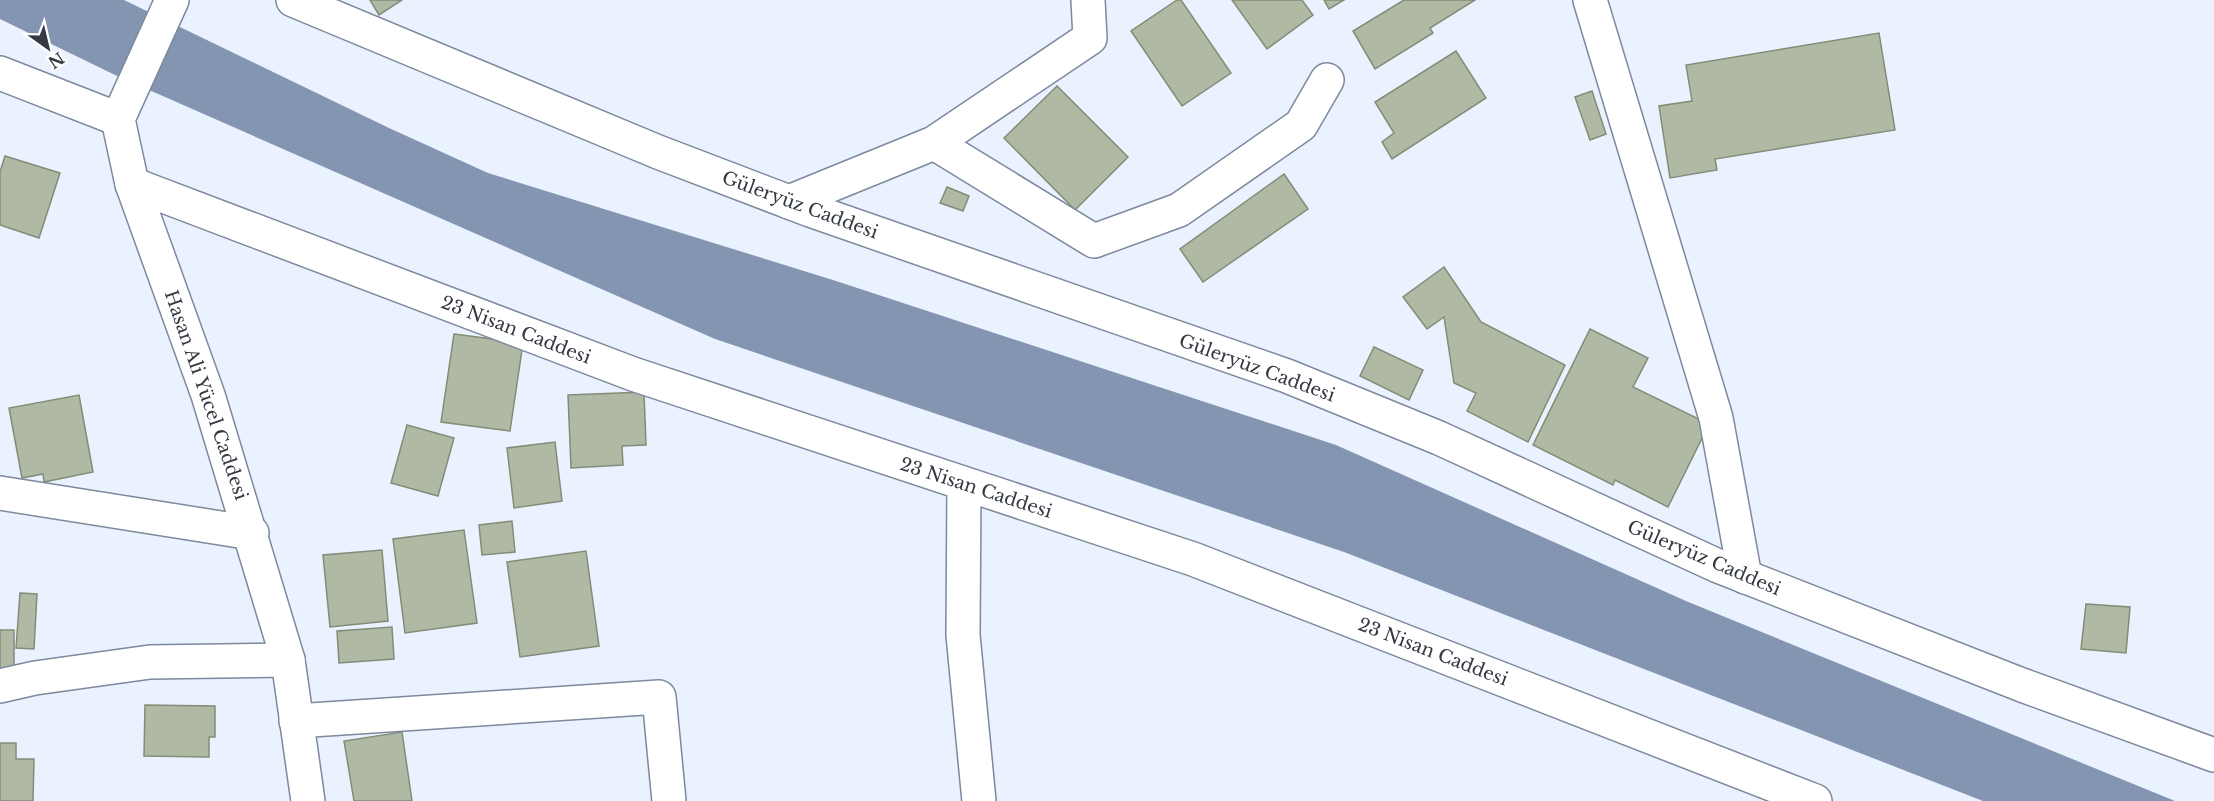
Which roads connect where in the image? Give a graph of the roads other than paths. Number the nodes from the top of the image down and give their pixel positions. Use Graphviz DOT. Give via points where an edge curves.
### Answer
graph roads {
  1 [pos="172,0"];
  2 [pos="293,0"];
  3 [pos="1088,0"];
  4 [pos="1590,0"];
  5 [pos="0,73"];
  6 [pos="1327,80"];
  7 [pos="118,119"];
  8 [pos="934,143"];
  9 [pos="132,184"];
  10 [pos="789,202"];
  11 [pos="964,484"];
  12 [pos="0,493"];
  13 [pos="252,533"];
  14 [pos="1745,577"];
  15 [pos="288,660"];
  16 [pos="0,686"];
  17 [pos="297,721"];
  18 [pos="2214,755"];
  19 [pos="308,801"];
  20 [pos="669,801"];
  21 [pos="979,801"];
  22 [pos="1815,801"];
  1 -- 7 [label="street"];
  2 -- 10 [label="street, Güleryüz Caddesi" via="658,152"];
  3 -- 8 [label="street" via="1090,38"];
  4 -- 14 [label="street" via="1716,418"];
  5 -- 7 [label="street"];
  6 -- 8 [label="street" via="1301,125 1179,210 1094,241"];
  7 -- 9 [label="street, Hasan Ali Yücel Caddesi"];
  8 -- 10 [label="street"];
  9 -- 11 [label="street, 23 Nisan Caddesi" via="633,374"];
  9 -- 13 [label="street, Hasan Ali Yücel Caddesi" via="208,395"];
  10 -- 14 [label="street, Güleryüz Caddesi" via="1287,376 1439,438"];
  11 -- 21 [label="street" via="963,635"];
  11 -- 22 [label="street, 23 Nisan Caddesi" via="1193,559"];
  12 -- 13 [label="street"];
  13 -- 15 [label="street, Hasan Ali Yücel Caddesi"];
  14 -- 18 [label="street, Güleryüz Caddesi"];
  15 -- 16 [label="street" via="150,662"];
  15 -- 17 [label="street, Hasan Ali Yücel Caddesi"];
  17 -- 19 [label="street, Hasan Ali Yücel Caddesi"];
  17 -- 20 [label="street" via="659,697"];
}
